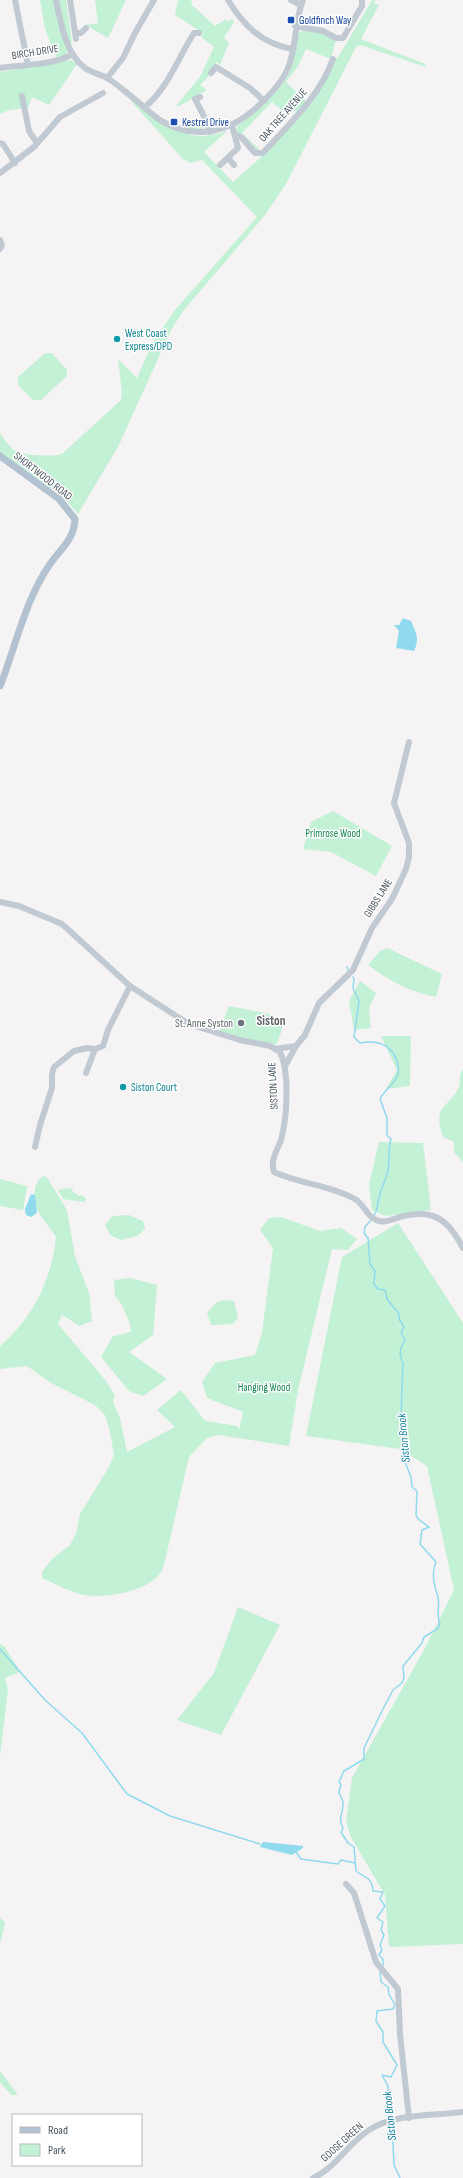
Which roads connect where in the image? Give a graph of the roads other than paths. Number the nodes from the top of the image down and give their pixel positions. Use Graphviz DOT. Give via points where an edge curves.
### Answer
graph roads {
  1 [pos="15,0"];
  2 [pos="56,0"];
  3 [pos="70,0"];
  4 [pos="154,0"];
  5 [pos="228,0"];
  6 [pos="291,0"];
  7 [pos="362,0"];
  8 [pos="302,2"];
  9 [pos="295,26"];
  10 [pos="86,28"];
  11 [pos="199,34"];
  12 [pos="293,49"];
  13 [pos="72,54"];
  14 [pos="334,59"];
  15 [pos="28,64"];
  16 [pos="0,68"];
  17 [pos="211,73"];
  18 [pos="107,78"];
  19 [pos="103,94"];
  20 [pos="22,96"];
  21 [pos="200,97"];
  22 [pos="264,101"];
  23 [pos="145,107"];
  24 [pos="232,125"];
  25 [pos="210,132"];
  26 [pos="236,135"];
  27 [pos="0,143"];
  28 [pos="37,143"];
  29 [pos="228,158"];
  30 [pos="15,163"];
  31 [pos="220,165"];
  32 [pos="234,165"];
  33 [pos="0,173"];
  34 [pos="0,240"];
  35 [pos="0,249"];
  36 [pos="0,456"];
  37 [pos="0,686"];
  38 [pos="409,742"];
  39 [pos="0,902"];
  40 [pos="130,986"];
  41 [pos="296,1046"];
  42 [pos="275,1048"];
  43 [pos="95,1049"];
  44 [pos="285,1066"];
  45 [pos="86,1073"];
  46 [pos="36,1147"];
  47 [pos="463,1248"];
  48 [pos="346,1884"];
  49 [pos="463,2112"];
  50 [pos="408,2118"];
  51 [pos="313,2178"];
  1 -- 15 [label="street"];
  2 -- 13 [label="street" via="63,32"];
  3 -- 10 [label="street" via="76,36"];
  4 -- 18 [label="street" via="123,58"];
  5 -- 12 [label="street" via="257,35 272,44"];
  6 -- 8 [label="street"];
  7 -- 9 [label="street" via="362,6 343,38"];
  8 -- 9 [label="street"];
  9 -- 12 [label="street"];
  11 -- 23 [label="street" via="194,33 171,76 153,101"];
  12 -- 22 [label="street" via="284,76"];
  13 -- 15 [label="street, BIRCH DRIVE"];
  13 -- 18 [label="street" via="86,69"];
  14 -- 26 [label="street, OAK TREE AVENUE" via="314,96 263,153 255,153"];
  15 -- 16 [label="street, BIRCH DRIVE"];
  17 -- 22 [label="street" via="216,67 250,88"];
  18 -- 23 [label="street"];
  19 -- 28 [label="street" via="60,117"];
  20 -- 28 [label="street" via="29,131"];
  21 -- 25 [label="street" via="195,99"];
  22 -- 24 [label="street"];
  23 -- 25 [label="street" via="159,119 173,126 191,132"];
  24 -- 25 [label="street"];
  24 -- 26 [label="street"];
  26 -- 29 [label="street" via="238,148"];
  27 -- 30 [label="street"];
  28 -- 30 [label="street"];
  29 -- 31 [label="street"];
  29 -- 32 [label="street"];
  30 -- 33 [label="street"];
  34 -- 35 [label="street"];
  36 -- 37 [label="main road, SHORTWOOD ROAD" via="59,499 75,519 69,542 51,563 34,593"];
  38 -- 41 [label="street, GIBBS LANE" via="394,803 409,843 406,869 392,899 372,928 353,970 319,1003 305,1035"];
  39 -- 40 [label="street, SISTON LANE" via="19,906 62,924"];
  40 -- 42 [label="street, SISTON LANE" via="195,1026"];
  40 -- 43 [label="street" via="102,1046"];
  41 -- 42 [label="street"];
  41 -- 44 [label="street, GIBBS LANE"];
  42 -- 44 [label="street, SISTON LANE" via="280,1052"];
  43 -- 45 [label="street"];
  43 -- 46 [label="street" via="74,1051 54,1067 52,1088"];
  44 -- 47 [label="street, SISTON LANE" via="285,1120 272,1166 274,1172 357,1200 373,1218 386,1222 402,1216 436,1216 453,1231"];
  48 -- 50 [label="street" via="354,1893 376,1962 398,1989"];
  49 -- 50 [label="street, GOOSE GREEN"];
  50 -- 51 [label="street, GOOSE GREEN" via="386,2122 369,2130 330,2167"];
}
